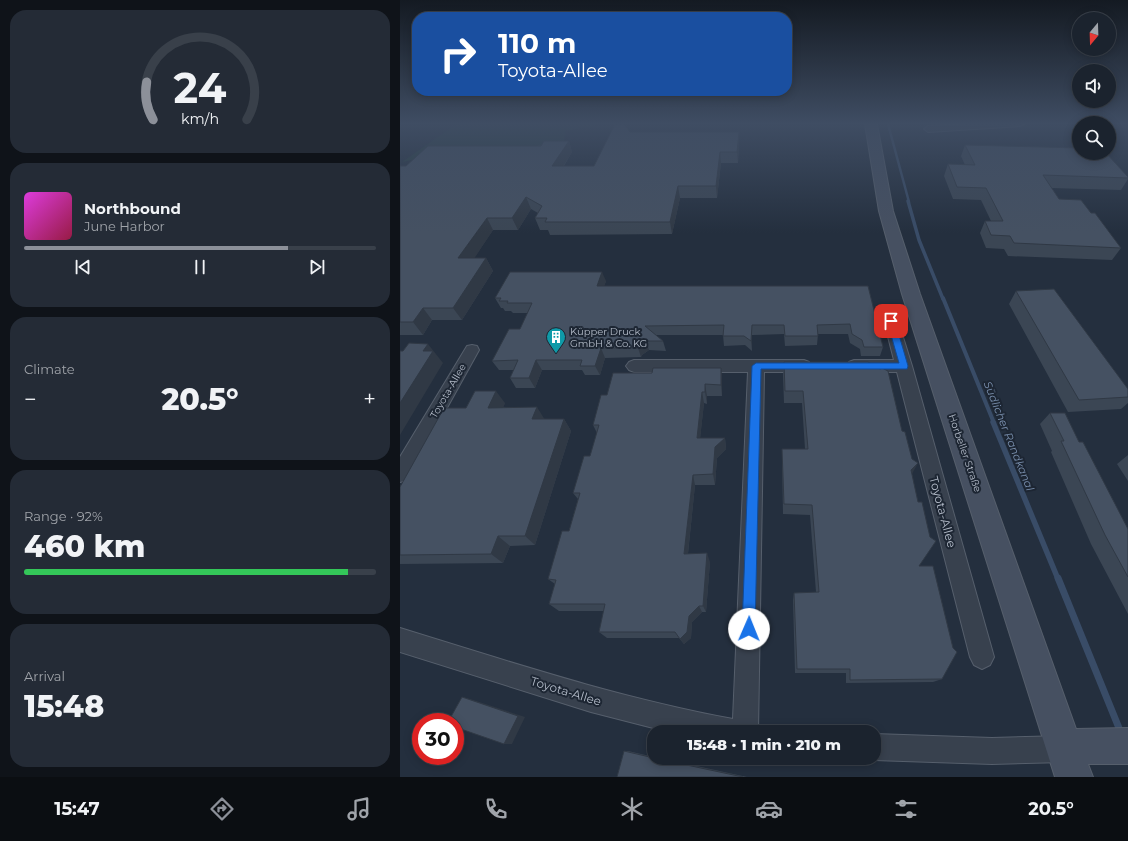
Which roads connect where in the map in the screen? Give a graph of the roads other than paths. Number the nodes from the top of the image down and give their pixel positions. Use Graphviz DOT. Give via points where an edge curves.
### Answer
graph roads {
  1 [pos="877,160"];
  2 [pos="891,321"];
  3 [pos="472,350"];
  4 [pos="634,366"];
  5 [pos="756,366"];
  6 [pos="819,366"];
  7 [pos="842,366"];
  8 [pos="904,366"];
  9 [pos="400,474"];
  10 [pos="400,640"];
  11 [pos="982,657"];
  12 [pos="696,725"];
  13 [pos="745,725"];
  14 [pos="881,747"];
  15 [pos="1090,754"];
  1 -- 15 [label="main road, Horbeller Straße" via="886,211 911,294"];
  2 -- 8 [label="street, Toyota-Allee"];
  3 -- 9 [label="street, Toyota-Allee"];
  4 -- 5 [label="street"];
  5 -- 6 [label="street"];
  5 -- 13 [label="street"];
  7 -- 8 [label="street"];
  8 -- 11 [label="street, Toyota-Allee"];
  10 -- 12 [label="street, Toyota-Allee" via="591,699"];
  14 -- 15 [label="street"];
}
